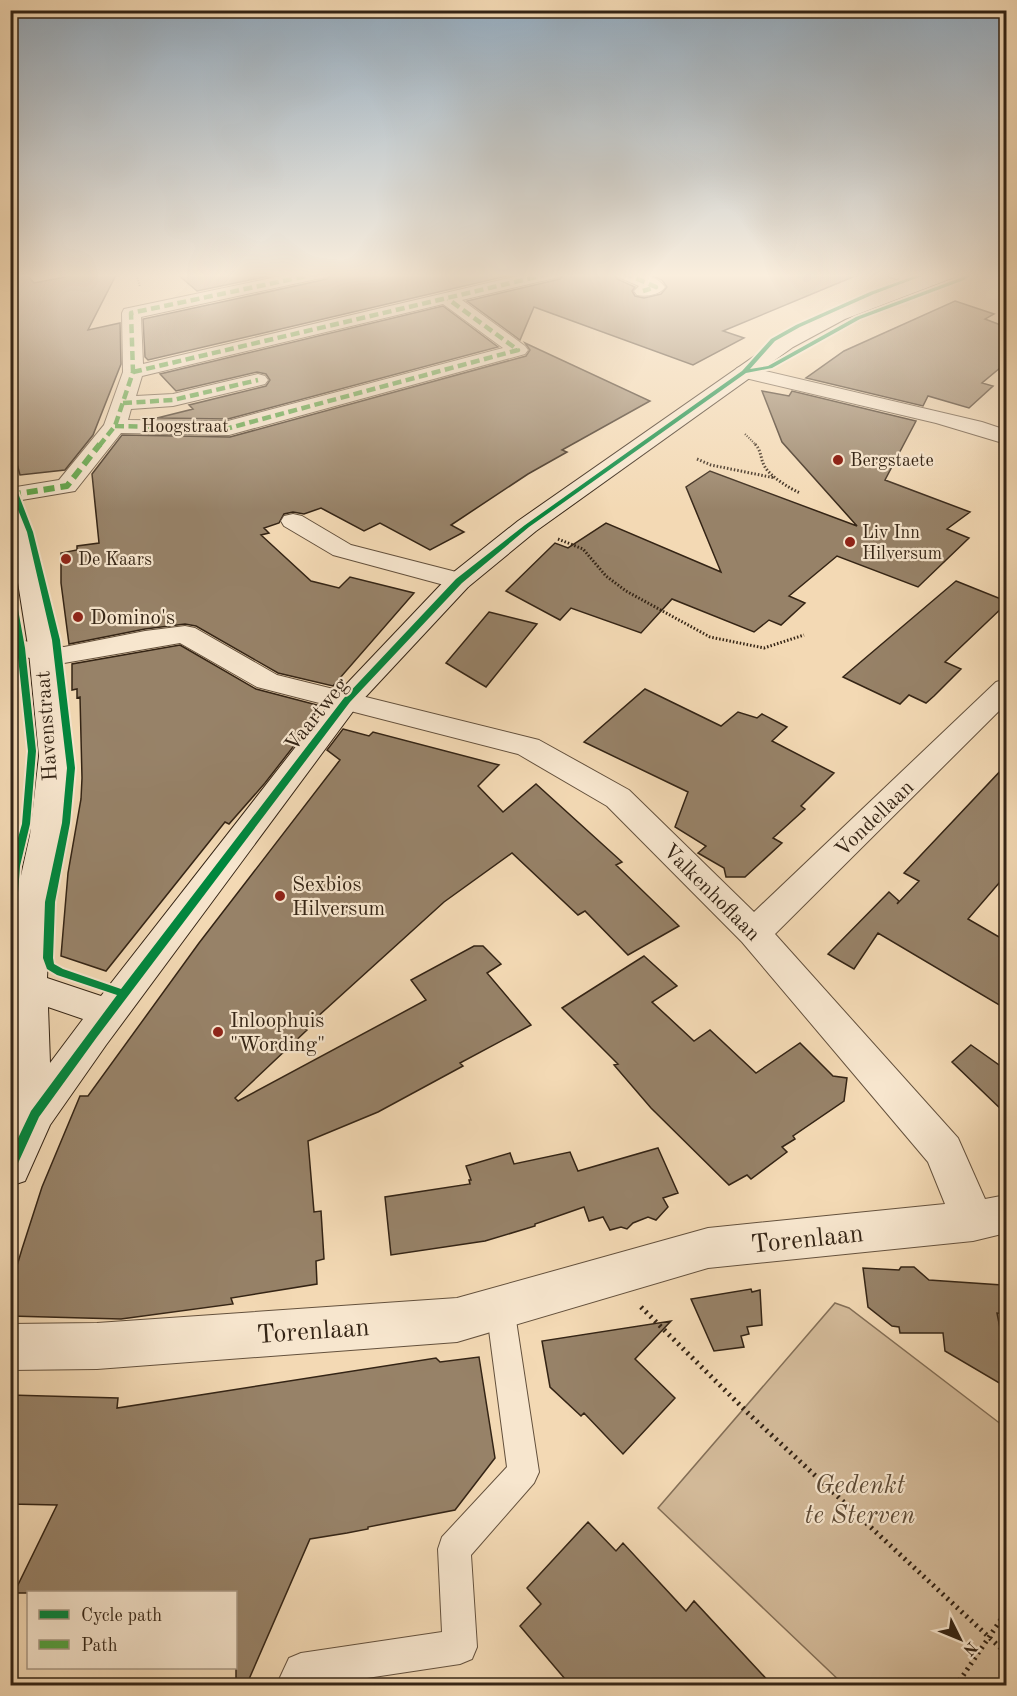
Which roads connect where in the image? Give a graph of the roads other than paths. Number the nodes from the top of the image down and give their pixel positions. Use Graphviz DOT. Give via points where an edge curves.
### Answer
graph roads {
  1 [pos="132,352"];
  2 [pos="219,352"];
  3 [pos="510,352"];
  4 [pos="773,352"];
  5 [pos="133,372"];
  6 [pos="744,372"];
  7 [pos="258,380"];
  8 [pos="123,403"];
  9 [pos="1006,414"];
  10 [pos="116,426"];
  11 [pos="997,434"];
  12 [pos="10,495"];
  13 [pos="10,514"];
  14 [pos="293,521"];
  15 [pos="459,581"];
  16 [pos="10,647"];
  17 [pos="51,653"];
  18 [pos="1002,699"];
  19 [pos="347,700"];
  20 [pos="754,933"];
  21 [pos="30,987"];
  22 [pos="109,1013"];
  23 [pos="20,1040"];
  24 [pos="35,1114"];
  25 [pos="10,1168"];
  26 [pos="990,1217"];
  27 [pos="500,1307"];
  28 [pos="10,1347"];
  29 [pos="293,1686"];
  1 -- 5 [label="street"];
  2 -- 5 [label="street"];
  3 -- 10 [label="street, Hoogstraat" via="229,428"];
  4 -- 6 [label="street, Vaartweg"];
  5 -- 8 [label="street"];
  6 -- 11 [label="street" via="939,416"];
  6 -- 15 [label="street, Vaartweg" via="528,526"];
  7 -- 8 [label="street" via="173,400"];
  8 -- 10 [label="street"];
  9 -- 11 [label="street"];
  10 -- 12 [label="street" via="87,469 67,486"];
  13 -- 17 [label="street, Havenstraat"];
  14 -- 15 [label="street" via="342,550"];
  15 -- 19 [label="street, Vaartweg"];
  16 -- 17 [label="street, Valkenhoflaan"];
  17 -- 19 [label="street, Valkenhoflaan" via="184,634 267,681"];
  17 -- 21 [label="street, Havenstraat" via="54,756 51,803 34,894"];
  18 -- 20 [label="street, Vondellaan"];
  19 -- 20 [label="street, Valkenhoflaan" via="528,747 618,798"];
  19 -- 22 [label="street, Vaartweg"];
  20 -- 26 [label="street, Valkenhoflaan" via="944,1151"];
  21 -- 22 [label="street"];
  21 -- 23 [label="street, Havenstraat"];
  22 -- 24 [label="street, Vaartweg"];
  23 -- 24 [label="street, Havenstraat"];
  24 -- 25 [label="street, Vaartweg"];
  26 -- 27 [label="street, Torenlaan" via="708,1248"];
  27 -- 28 [label="street, Torenlaan" via="457,1320 97,1346"];
  27 -- 29 [label="lane" via="523,1472 454,1549 459,1647 301,1670"];
}
